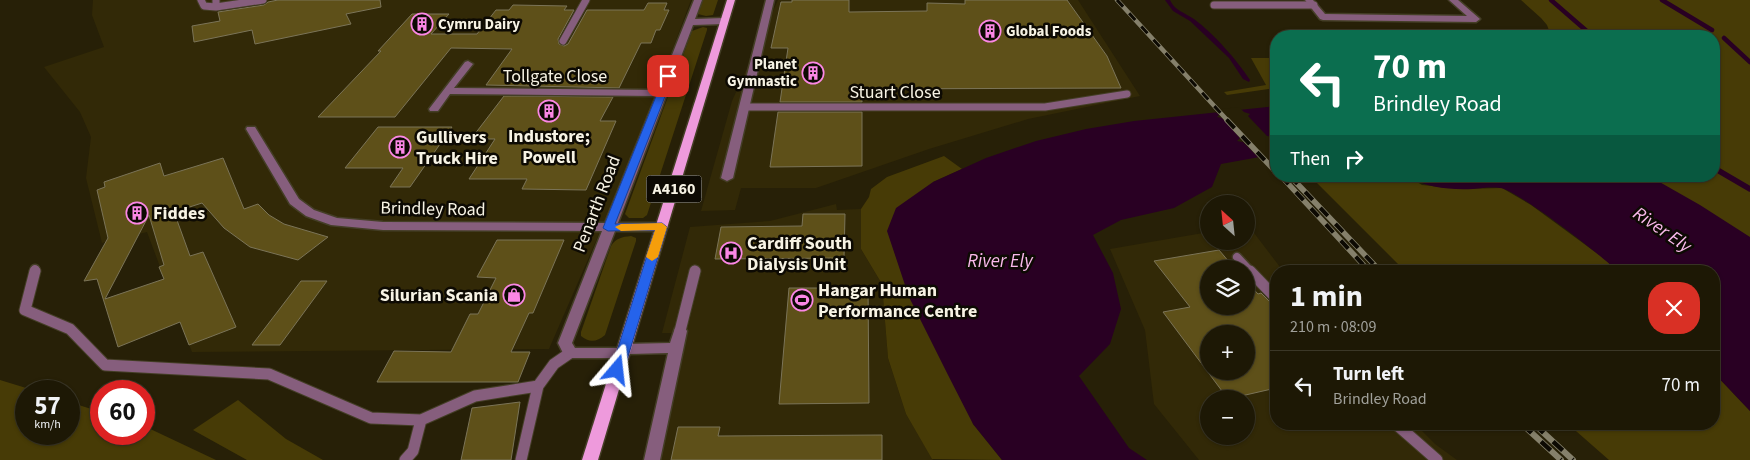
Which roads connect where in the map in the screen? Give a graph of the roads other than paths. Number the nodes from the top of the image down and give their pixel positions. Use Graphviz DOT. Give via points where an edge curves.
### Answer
graph roads {
  1 [pos="201,0"];
  2 [pos="263,0"];
  3 [pos="586,0"];
  4 [pos="698,0"];
  5 [pos="731,0"];
  6 [pos="770,0"];
  7 [pos="1453,0"];
  8 [pos="216,3"];
  9 [pos="1312,3"];
  10 [pos="1214,5"];
  11 [pos="724,21"];
  12 [pos="690,22"];
  13 [pos="563,41"];
  14 [pos="468,64"];
  15 [pos="447,92"];
  16 [pos="662,93"];
  17 [pos="1127,94"];
  18 [pos="745,107"];
  19 [pos="434,109"];
  20 [pos="251,129"];
  21 [pos="728,178"];
  22 [pos="662,227"];
  23 [pos="608,228"];
  24 [pos="1237,257"];
  25 [pos="35,269"];
  26 [pos="695,270"];
  27 [pos="1270,292"];
  28 [pos="680,331"];
  29 [pos="676,348"];
  30 [pos="623,351"];
  31 [pos="570,353"];
  32 [pos="538,386"];
  33 [pos="421,420"];
  34 [pos="1403,430"];
  35 [pos="405,460"];
  36 [pos="521,460"];
  37 [pos="590,460"];
  38 [pos="652,460"];
  39 [pos="1437,460"];
  1 -- 8 [label="lane" via="204,6"];
  2 -- 8 [label="lane" via="230,7"];
  3 -- 13 [label="lane"];
  4 -- 12 [label="street, Penarth Road"];
  5 -- 11 [label="main road, A4160"];
  6 -- 18 [label="street"];
  7 -- 9 [label="street" via="1476,19 1323,17"];
  9 -- 10 [label="lane"];
  11 -- 12 [label="street"];
  11 -- 22 [label="main road, A4160"];
  12 -- 16 [label="street, Penarth Road"];
  14 -- 15 [label="street"];
  15 -- 16 [label="street, Tollgate Close"];
  15 -- 19 [label="street"];
  16 -- 23 [label="street, Penarth Road"];
  17 -- 18 [label="lane, Stuart Close" via="1045,107"];
  18 -- 21 [label="street"];
  20 -- 23 [label="street, Brindley Road" via="294,201 310,214 335,222 384,226"];
  22 -- 23 [label="street, Brindley Road"];
  22 -- 30 [label="main road, A4160"];
  23 -- 31 [label="street, Penarth Road" via="565,343"];
  24 -- 27 [label="lane"];
  25 -- 33 [label="lane" via="25,310 70,329 105,364 269,374 371,418"];
  26 -- 28 [label="lane"];
  28 -- 29 [label="street"];
  29 -- 30 [label="street"];
  29 -- 38 [label="street"];
  30 -- 31 [label="street"];
  30 -- 37 [label="main road, A4160"];
  31 -- 32 [label="lane" via="554,364"];
  32 -- 33 [label="lane" via="475,396"];
  32 -- 36 [label="lane"];
  33 -- 35 [label="lane" via="413,451"];
  34 -- 39 [label="lane"];
}
